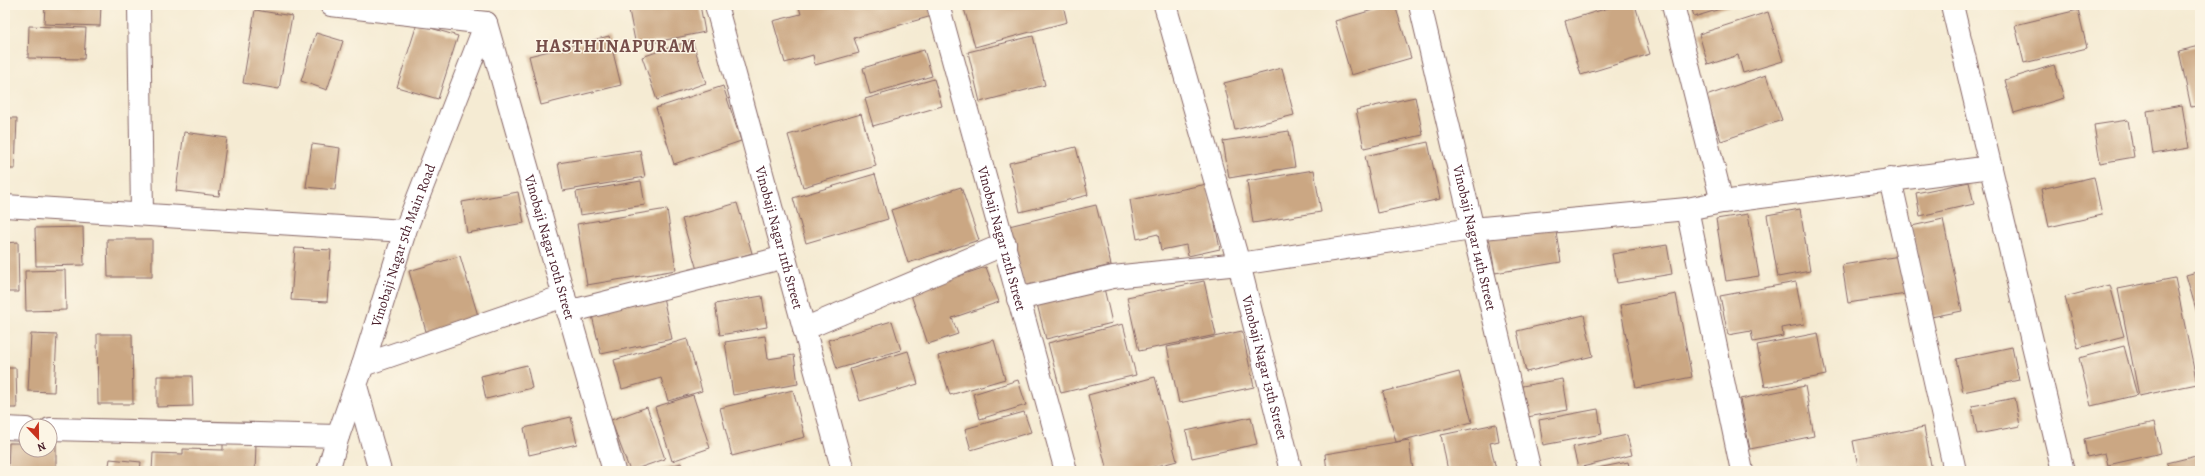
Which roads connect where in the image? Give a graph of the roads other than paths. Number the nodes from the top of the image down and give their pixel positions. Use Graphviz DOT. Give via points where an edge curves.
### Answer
graph roads {
  1 [pos="139,5"];
  2 [pos="331,5"];
  3 [pos="716,5"];
  4 [pos="938,5"];
  5 [pos="1165,5"];
  6 [pos="1420,5"];
  7 [pos="1673,5"];
  8 [pos="1952,5"];
  9 [pos="486,23"];
  10 [pos="1991,167"];
  11 [pos="1890,179"];
  12 [pos="1722,202"];
  13 [pos="5,206"];
  14 [pos="1687,209"];
  15 [pos="142,213"];
  16 [pos="1472,229"];
  17 [pos="405,231"];
  18 [pos="1005,244"];
  19 [pos="784,257"];
  20 [pos="1239,264"];
  21 [pos="1018,299"];
  22 [pos="566,304"];
  23 [pos="804,329"];
  24 [pos="363,365"];
  25 [pos="356,386"];
  26 [pos="5,428"];
  27 [pos="18,429"];
  28 [pos="58,429"];
  29 [pos="338,436"];
  30 [pos="328,471"];
  31 [pos="380,471"];
  32 [pos="614,471"];
  33 [pos="843,471"];
  34 [pos="1066,471"];
  35 [pos="1291,471"];
  36 [pos="1530,471"];
  37 [pos="1742,471"];
  38 [pos="1955,471"];
  39 [pos="2063,471"];
  1 -- 15 [label="street"];
  2 -- 9 [label="street"];
  3 -- 19 [label="street, Vinobaji Nagar 11th Street"];
  4 -- 18 [label="street, Vinobaji Nagar 12th Street"];
  5 -- 20 [label="street, Vinobaji Nagar 13th Street"];
  6 -- 16 [label="street, Vinobaji Nagar 14th Street"];
  7 -- 12 [label="street"];
  8 -- 10 [label="street"];
  9 -- 17 [label="street, Vinobaji Nagar 5th Main Road"];
  9 -- 22 [label="street, Vinobaji Nagar 10th Street"];
  10 -- 11 [label="street"];
  10 -- 39 [label="street"];
  11 -- 12 [label="street"];
  11 -- 38 [label="street"];
  12 -- 14 [label="street"];
  13 -- 15 [label="street"];
  14 -- 16 [label="street"];
  14 -- 37 [label="street"];
  15 -- 17 [label="street"];
  16 -- 20 [label="street"];
  16 -- 36 [label="street, Vinobaji Nagar 14th Street"];
  17 -- 24 [label="street, Vinobaji Nagar 5th Main Road"];
  18 -- 21 [label="street, Vinobaji Nagar 12th Street"];
  18 -- 23 [label="street"];
  19 -- 22 [label="street"];
  19 -- 23 [label="street, Vinobaji Nagar 11th Street"];
  20 -- 21 [label="street" via="1113,277"];
  20 -- 35 [label="street, Vinobaji Nagar 13th Street"];
  21 -- 34 [label="street, Vinobaji Nagar 12th Street"];
  22 -- 24 [label="street"];
  22 -- 32 [label="street, Vinobaji Nagar 10th Street"];
  23 -- 33 [label="street, Vinobaji Nagar 11th Street"];
  24 -- 25 [label="street, Vinobaji Nagar 5th Main Road"];
  25 -- 29 [label="street, Vinobaji Nagar 5th Main Road"];
  25 -- 31 [label="street"];
  26 -- 27 [label="street"];
  28 -- 29 [label="street"];
  29 -- 30 [label="street, Vinobaji Nagar 5th Main Road"];
}
